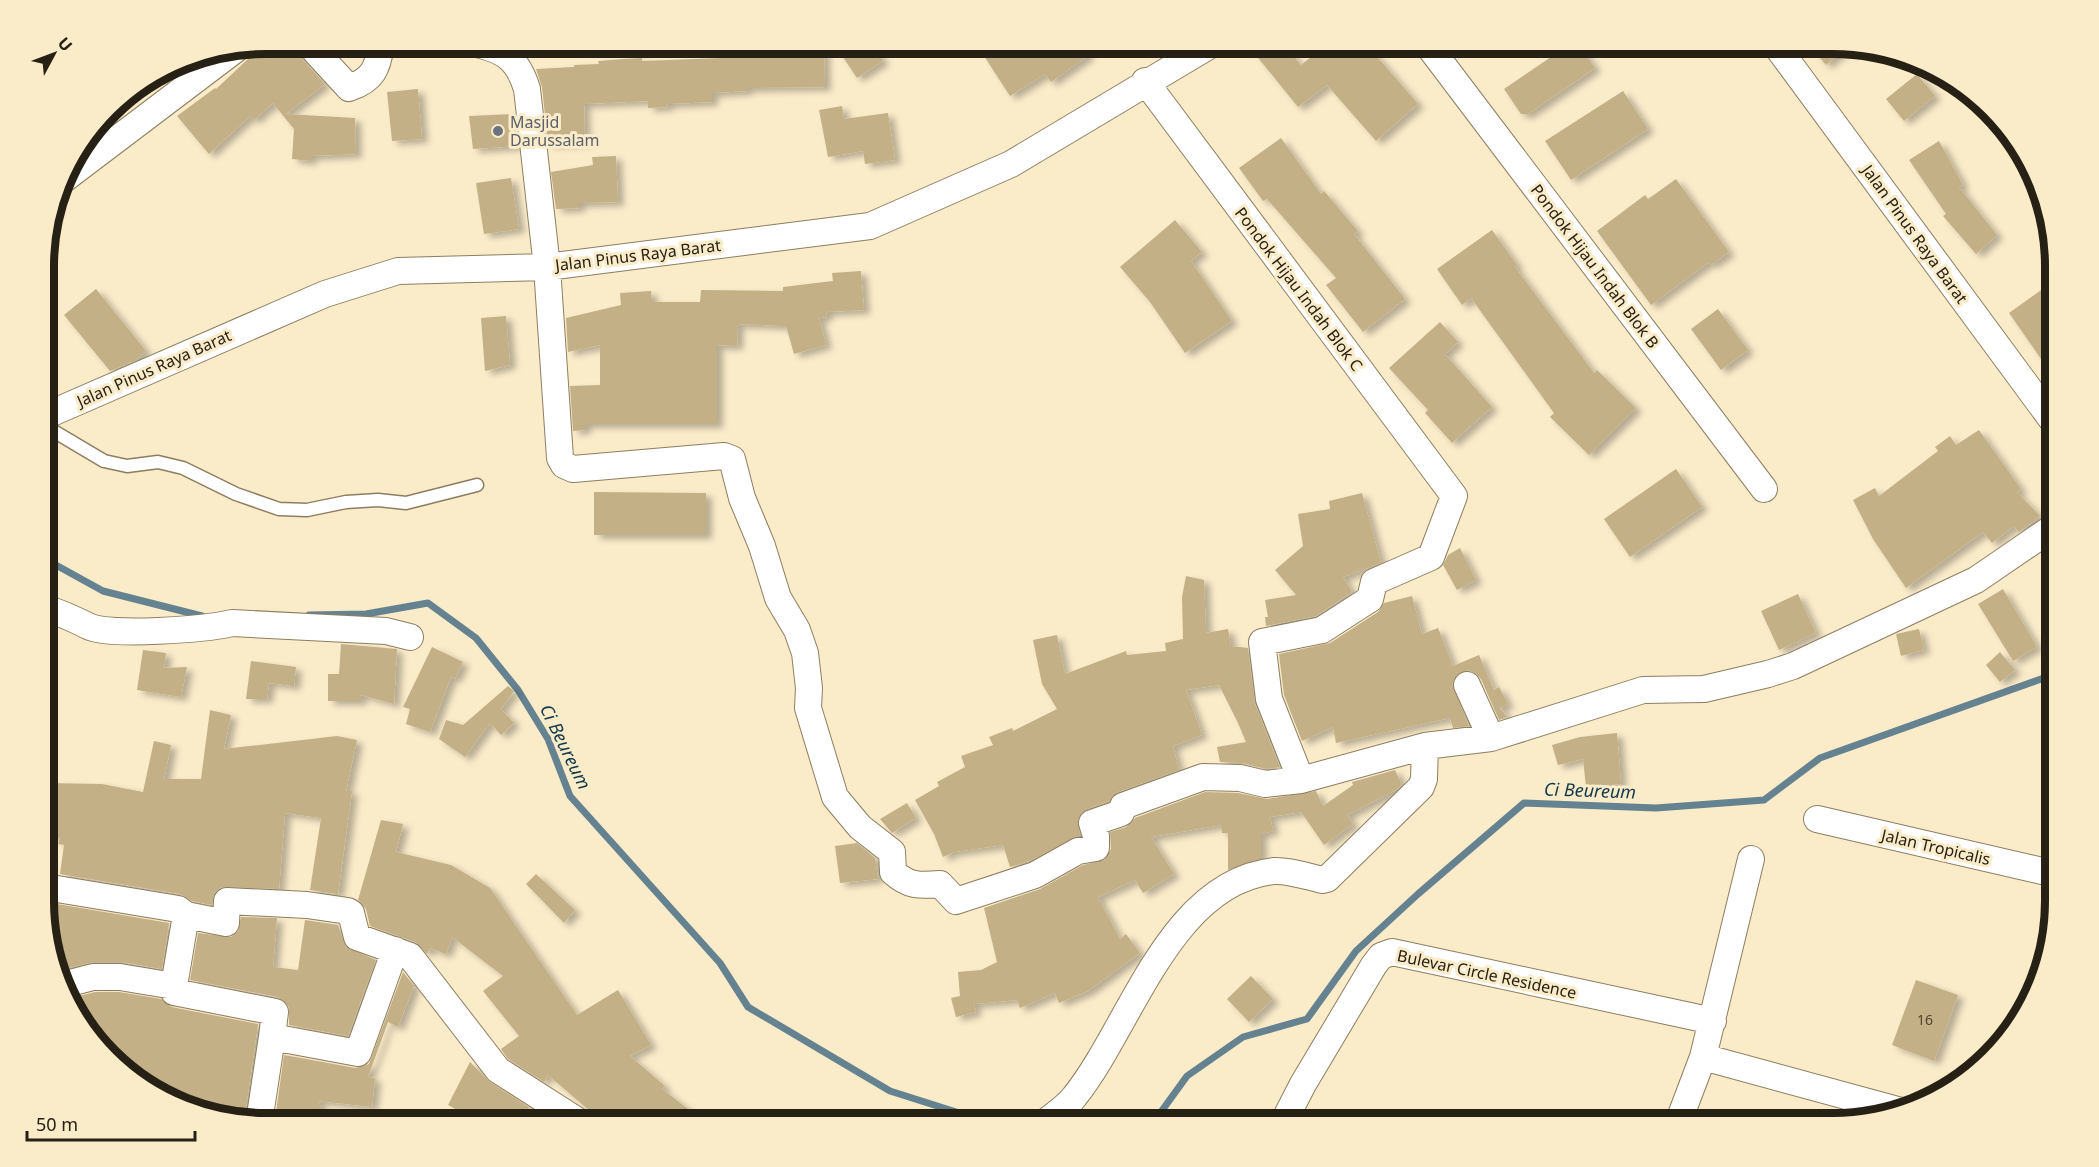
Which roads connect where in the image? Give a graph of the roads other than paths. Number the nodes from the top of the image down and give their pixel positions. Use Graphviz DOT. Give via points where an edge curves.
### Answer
graph roads {
  1 [pos="318,54"];
  2 [pos="379,54"];
  3 [pos="501,54"];
  4 [pos="1189,54"];
  5 [pos="1434,54"];
  6 [pos="1782,54"];
  7 [pos="226,58"];
  8 [pos="1145,81"];
  9 [pos="77,169"];
  10 [pos="547,267"];
  11 [pos="2045,410"];
  12 [pos="54,412"];
  13 [pos="54,431"];
  14 [pos="477,485"];
  15 [pos="1764,489"];
  16 [pos="2045,533"];
  17 [pos="54,611"];
  18 [pos="410,637"];
  19 [pos="1467,685"];
  20 [pos="1491,738"];
  21 [pos="1425,746"];
  22 [pos="1300,780"];
  23 [pos="1817,819"];
  24 [pos="1751,860"];
  25 [pos="2045,872"];
  26 [pos="54,888"];
  27 [pos="186,915"];
  28 [pos="394,950"];
  29 [pos="70,983"];
  30 [pos="174,986"];
  31 [pos="1713,1021"];
  32 [pos="272,1037"];
  33 [pos="1703,1057"];
  34 [pos="1885,1107"];
  35 [pos="261,1109"];
  36 [pos="565,1113"];
  37 [pos="1056,1113"];
  38 [pos="1288,1113"];
  39 [pos="1682,1113"];
  1 -- 2 [label="street" via="349,88 370,78 378,65"];
  3 -- 10 [label="street" via="511,58 524,79"];
  4 -- 8 [label="street, Jalan Pinus Raya Barat"];
  5 -- 15 [label="street, Pondok Hijau Indah Blok B"];
  6 -- 11 [label="street, Jalan Pinus Raya Barat"];
  7 -- 9 [label="street"];
  8 -- 10 [label="street, Jalan Pinus Raya Barat" via="1011,164 870,226"];
  8 -- 22 [label="street, Pondok Hijau Indah Blok C" via="1454,496 1431,556 1374,582 1370,599 1322,630 1262,642 1269,699"];
  10 -- 12 [label="street, Jalan Pinus Raya Barat" via="398,271 305,302"];
  10 -- 22 [label="street" via="560,458 564,465 573,469 724,456 732,459 778,598 805,653 808,708 835,797 860,827 892,852 893,872 902,881 919,886 940,884 956,901 963,900 1035,875 1078,851 1096,848 1092,823 1121,813 1123,806 1203,777 1240,778 1265,784"];
  13 -- 14 [label="lane" via="104,461 127,466 158,462 183,468 236,494 279,509 306,510 378,500 406,502"];
  16 -- 20 [label="street" via="1976,580 1793,666 1704,689 1643,690"];
  17 -- 18 [label="street" via="88,627 110,630 208,628 232,623 386,631"];
  19 -- 20 [label="street"];
  20 -- 21 [label="street"];
  21 -- 22 [label="street"];
  21 -- 37 [label="street" via="1421,787 1327,879 1275,871 1246,879 1213,897 1178,930 1108,1049 1074,1098"];
  23 -- 25 [label="street, Jalan Tropicalis"];
  24 -- 31 [label="street"];
  26 -- 27 [label="street" via="178,909"];
  27 -- 28 [label="street" via="226,923 227,900 348,911 357,937"];
  27 -- 30 [label="street"];
  28 -- 32 [label="street" via="358,1053"];
  28 -- 36 [label="street" via="410,956 498,1070"];
  29 -- 30 [label="street" via="93,977 120,977"];
  30 -- 32 [label="street" via="174,993 275,1012"];
  31 -- 33 [label="street"];
  31 -- 38 [label="street, Bulevar Circle Residence" via="1392,952 1374,965"];
  32 -- 35 [label="street"];
  33 -- 34 [label="street"];
  33 -- 39 [label="street"];
}
